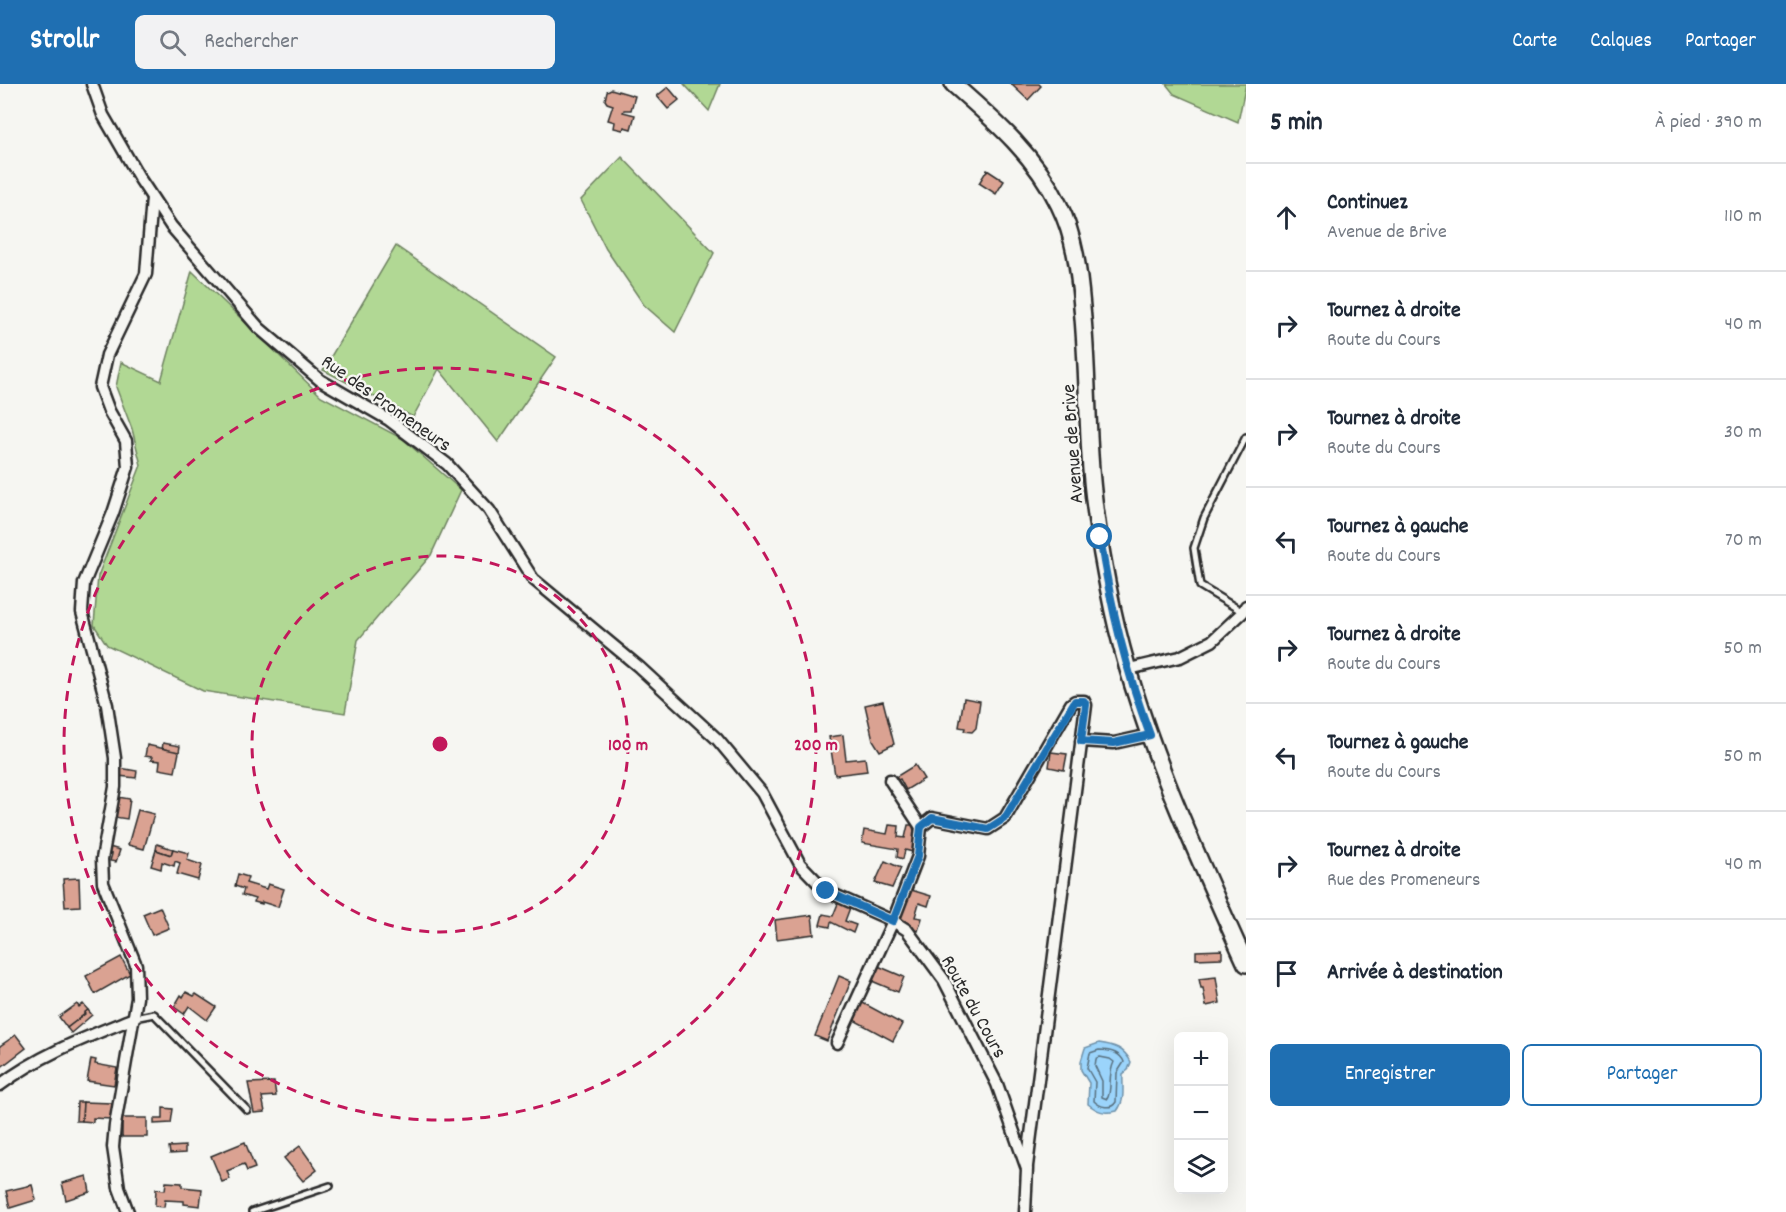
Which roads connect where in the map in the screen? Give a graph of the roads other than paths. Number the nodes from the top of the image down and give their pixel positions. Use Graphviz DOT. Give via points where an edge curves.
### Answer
graph roads {
  1 [pos="92,84"];
  2 [pos="953,84"];
  3 [pos="152,198"];
  4 [pos="1246,437"];
  5 [pos="1244,609"];
  6 [pos="1129,669"];
  7 [pos="1150,735"];
  8 [pos="1081,741"];
  9 [pos="891,780"];
  10 [pos="921,827"];
  11 [pos="893,921"];
  12 [pos="1246,964"];
  13 [pos="134,1018"];
  14 [pos="837,1043"];
  15 [pos="0,1085"];
  16 [pos="247,1110"];
  17 [pos="1027,1169"];
  18 [pos="330,1186"];
  19 [pos="124,1211"];
  20 [pos="252,1212"];
  21 [pos="1025,1212"];
  1 -- 3 [label="street, Rue des Promeneurs" via="103,115"];
  2 -- 6 [label="street, Avenue de Brive" via="1025,152 1046,180 1072,235 1086,350 1095,500 1113,612"];
  3 -- 11 [label="street, Rue des Promeneurs" via="171,226 259,328 321,380 390,420 447,464 489,510 533,579 639,667 717,739 762,793 800,864 826,891"];
  3 -- 13 [label="street" via="146,274 106,356 100,387 126,441 128,467 84,583 82,612 115,758 115,787 102,859 103,883 136,965"];
  4 -- 5 [label="lane" via="1204,518 1194,548 1200,586"];
  5 -- 6 [label="street" via="1212,641 1180,657"];
  6 -- 7 [label="street, Avenue de Brive"];
  7 -- 8 [label="street" via="1114,743"];
  7 -- 12 [label="street, Avenue de Brive"];
  8 -- 10 [label="street, Route du Cours" via="1086,705 1080,700 1071,704 1005,818 988,829 932,818"];
  8 -- 17 [label="street, Route du Cours"];
  9 -- 10 [label="street"];
  10 -- 11 [label="street" via="918,856"];
  11 -- 14 [label="street"];
  11 -- 17 [label="street, Route du Cours" via="907,930 944,980 997,1084"];
  13 -- 15 [label="street" via="66,1045"];
  13 -- 16 [label="lane" via="154,1014"];
  13 -- 19 [label="street" via="113,1147"];
  17 -- 21 [label="street, Route du Cours"];
  18 -- 20 [label="lane"];
}
